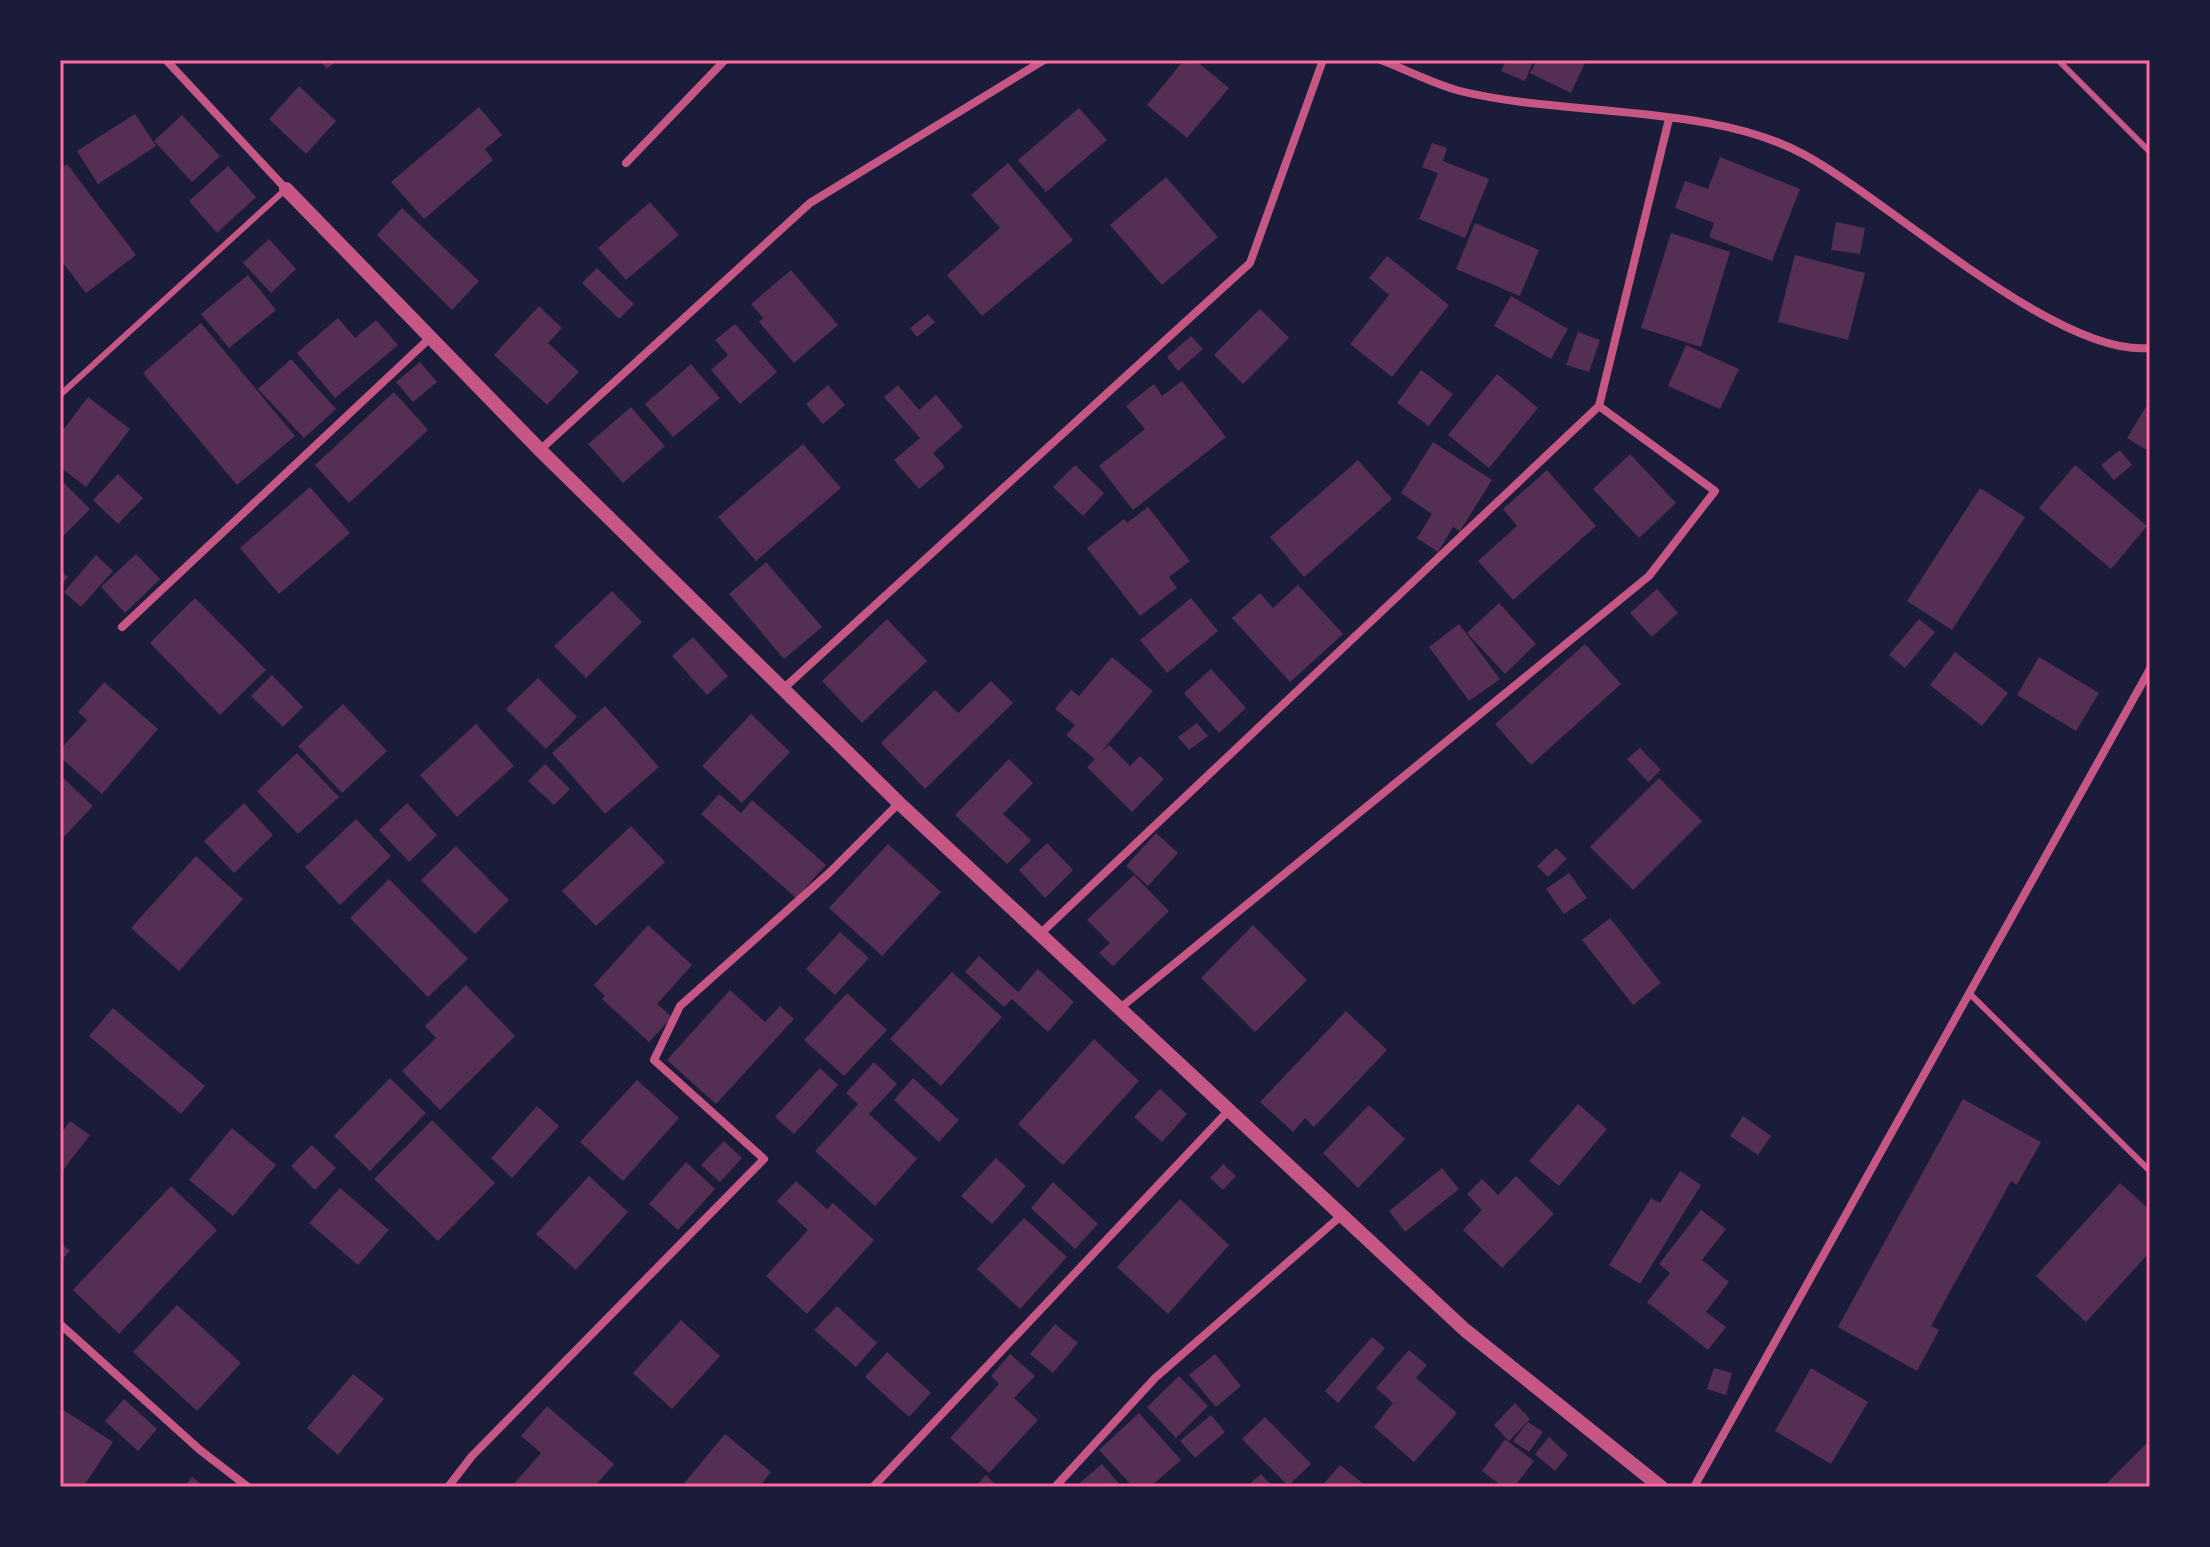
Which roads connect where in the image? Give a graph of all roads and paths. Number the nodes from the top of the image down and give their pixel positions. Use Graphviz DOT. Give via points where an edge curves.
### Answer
graph roads {
  1 [pos="166,60"];
  2 [pos="725,60"];
  3 [pos="1044,60"];
  4 [pos="1323,60"];
  5 [pos="1381,60"];
  6 [pos="2058,60"];
  7 [pos="1669,119"];
  8 [pos="2150,152"];
  9 [pos="626,163"];
  10 [pos="286,189"];
  11 [pos="431,337"];
  12 [pos="2150,348"];
  13 [pos="60,395"];
  14 [pos="1599,406"];
  15 [pos="540,450"];
  16 [pos="122,627"];
  17 [pos="2150,669"];
  18 [pos="783,689"];
  19 [pos="899,803"];
  20 [pos="1040,934"];
  21 [pos="1970,994"];
  22 [pos="1119,1009"];
  23 [pos="1229,1110"];
  24 [pos="2150,1171"];
  25 [pos="1342,1215"];
  26 [pos="60,1324"];
  27 [pos="248,1487"];
  28 [pos="448,1487"];
  29 [pos="873,1487"];
  30 [pos="1055,1487"];
  31 [pos="1661,1487"];
  32 [pos="1694,1487"];
  1 -- 10 [label="street"];
  2 -- 9 [label="street"];
  3 -- 15 [label="street" via="810,203"];
  4 -- 18 [label="street" via="1250,263"];
  5 -- 7 [label="street" via="1460,91"];
  6 -- 8 [label="lane"];
  7 -- 12 [label="street" via="1736,129 1804,154 2051,321 2132,350"];
  7 -- 14 [label="street"];
  10 -- 11 [label="street"];
  10 -- 13 [label="lane"];
  11 -- 15 [label="street"];
  11 -- 16 [label="street"];
  14 -- 20 [label="street"];
  14 -- 22 [label="street" via="1715,491 1649,576"];
  15 -- 18 [label="street"];
  17 -- 21 [label="street"];
  18 -- 19 [label="street"];
  19 -- 20 [label="street"];
  19 -- 28 [label="street" via="680,1006 654,1060 764,1159 472,1456"];
  20 -- 22 [label="street"];
  21 -- 24 [label="lane"];
  21 -- 32 [label="street"];
  22 -- 23 [label="street"];
  23 -- 25 [label="street"];
  23 -- 29 [label="street"];
  25 -- 30 [label="street" via="1155,1378"];
  25 -- 31 [label="street" via="1465,1330"];
  26 -- 27 [label="street"];
}
